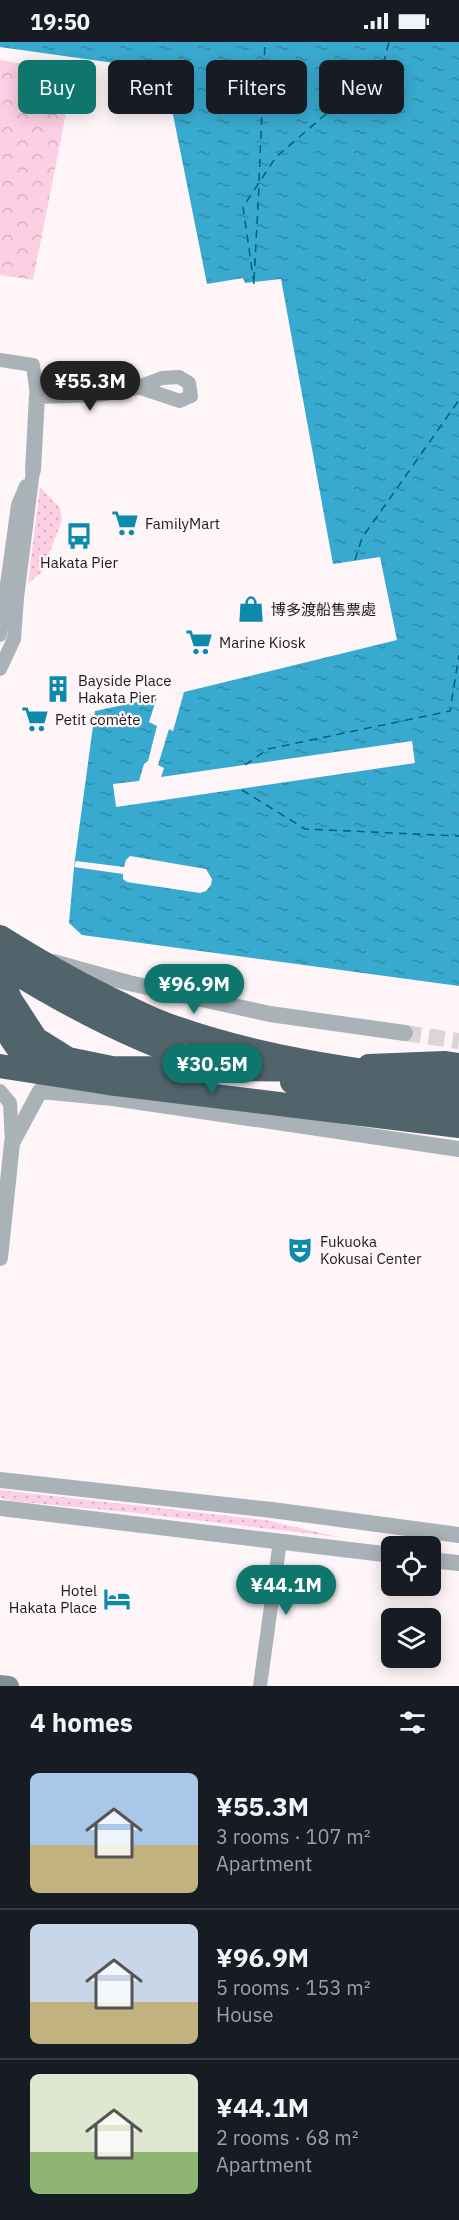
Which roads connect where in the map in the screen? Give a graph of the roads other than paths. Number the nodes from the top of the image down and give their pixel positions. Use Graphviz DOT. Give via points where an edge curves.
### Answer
graph roads {
  1 [pos="0,360"];
  2 [pos="138,387"];
  3 [pos="37,396"];
  4 [pos="33,470"];
  5 [pos="0,634"];
  6 [pos="0,669"];
  7 [pos="0,938"];
  8 [pos="0,963"];
  9 [pos="0,972"];
  10 [pos="0,1011"];
  11 [pos="405,1033"];
  12 [pos="459,1065"];
  13 [pos="0,1066"];
  14 [pos="108,1083"];
  15 [pos="459,1084"];
  16 [pos="0,1091"];
  17 [pos="459,1106"];
  18 [pos="459,1126"];
  19 [pos="12,1143"];
  20 [pos="459,1149"];
  21 [pos="0,1258"];
  22 [pos="0,1480"];
  23 [pos="0,1508"];
  24 [pos="459,1535"];
  25 [pos="280,1541"];
  26 [pos="381,1554"];
  27 [pos="441,1561"];
  28 [pos="459,1563"];
  29 [pos="0,1685"];
  30 [pos="9,1686"];
  31 [pos="260,1686"];
  1 -- 3 [label="street" via="33,365"];
  2 -- 3 [label="street"];
  3 -- 4 [label="street"];
  4 -- 5 [label="street" via="18,505"];
  4 -- 6 [label="street" via="14,639"];
  7 -- 11 [label="street" via="38,958 129,983 270,1014"];
  7 -- 15 [label="highway, bridge" via="106,998 162,1024 211,1040 261,1054"];
  8 -- 17 [label="highway" via="97,1020 203,1063 347,1091"];
  9 -- 12 [label="highway, bridge" via="10,999 36,1039 68,1059 112,1068 311,1071 392,1064"];
  10 -- 14 [label="highway" via="5,1030 38,1066"];
  13 -- 14 [label="highway"];
  14 -- 18 [label="highway"];
  16 -- 19 [label="street" via="10,1103"];
  19 -- 20 [label="street" via="40,1091 113,1098"];
  19 -- 21 [label="street"];
  22 -- 24 [label="street"];
  23 -- 25 [label="street"];
  25 -- 26 [label="street"];
  25 -- 31 [label="street"];
  27 -- 28 [label="street"];
  29 -- 30 [label="main road"];
}
